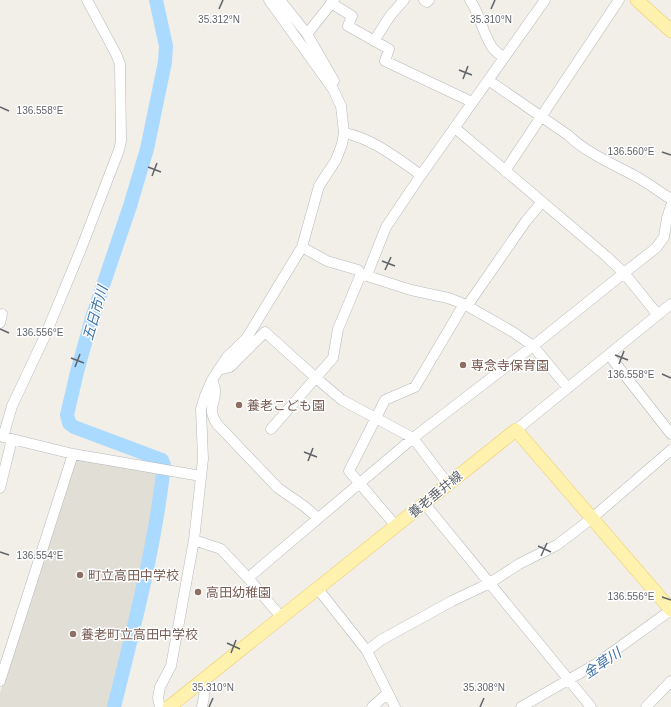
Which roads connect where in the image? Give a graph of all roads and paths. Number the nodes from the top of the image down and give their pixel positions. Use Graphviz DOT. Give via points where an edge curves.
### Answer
graph roads {
  1 [pos="87,0"];
  2 [pos="269,0"];
  3 [pos="280,0"];
  4 [pos="404,0"];
  5 [pos="424,0"];
  6 [pos="429,0"];
  7 [pos="470,0"];
  8 [pos="545,0"];
  9 [pos="619,0"];
  10 [pos="637,0"];
  11 [pos="332,2"];
  12 [pos="671,31"];
  13 [pos="307,34"];
  14 [pos="374,41"];
  15 [pos="504,58"];
  16 [pos="488,80"];
  17 [pos="333,89"];
  18 [pos="472,102"];
  19 [pos="541,117"];
  20 [pos="455,128"];
  21 [pos="344,133"];
  22 [pos="505,171"];
  23 [pos="421,175"];
  24 [pos="671,199"];
  25 [pos="542,202"];
  26 [pos="671,206"];
  27 [pos="302,247"];
  28 [pos="624,273"];
  29 [pos="364,275"];
  30 [pos="671,304"];
  31 [pos="466,305"];
  32 [pos="658,315"];
  33 [pos="533,346"];
  34 [pos="609,355"];
  35 [pos="218,370"];
  36 [pos="316,378"];
  37 [pos="212,380"];
  38 [pos="568,388"];
  39 [pos="376,418"];
  40 [pos="271,429"];
  41 [pos="516,430"];
  42 [pos="671,434"];
  43 [pos="5,437"];
  44 [pos="413,438"];
  45 [pos="671,450"];
  46 [pos="73,454"];
  47 [pos="201,476"];
  48 [pos="360,483"];
  49 [pos="448,484"];
  50 [pos="0,488"];
  51 [pos="424,503"];
  52 [pos="318,518"];
  53 [pos="591,519"];
  54 [pos="396,526"];
  55 [pos="194,540"];
  56 [pos="248,578"];
  57 [pos="490,583"];
  58 [pos="318,589"];
  59 [pos="671,610"];
  60 [pos="282,618"];
  61 [pos="367,651"];
  62 [pos="204,679"];
  63 [pos="568,680"];
  64 [pos="0,681"];
  65 [pos="671,681"];
  66 [pos="388,693"];
  67 [pos="160,707"];
  68 [pos="169,707"];
  69 [pos="202,707"];
  70 [pos="372,707"];
  71 [pos="395,707"];
  72 [pos="521,707"];
  73 [pos="591,707"];
  74 [pos="646,707"];
  1 -- 43 [label="street" via="120,64 120,150 45,336 12,406"];
  2 -- 17 [label="street"];
  3 -- 13 [label="street"];
  4 -- 14 [label="street"];
  5 -- 6 [label="street"];
  7 -- 15 [label="street" via="493,47"];
  8 -- 15 [label="street"];
  9 -- 19 [label="street"];
  10 -- 12 [label="main road"];
  11 -- 13 [label="street"];
  11 -- 14 [label="street" via="352,16 348,26"];
  13 -- 17 [label="street" via="334,80"];
  14 -- 18 [label="street" via="389,49 386,61"];
  15 -- 16 [label="street"];
  16 -- 18 [label="street"];
  16 -- 19 [label="street"];
  17 -- 21 [label="street" via="341,106"];
  18 -- 20 [label="street"];
  19 -- 22 [label="street"];
  19 -- 24 [label="street" via="593,154"];
  20 -- 22 [label="street"];
  20 -- 23 [label="street"];
  21 -- 23 [label="street" via="363,139 387,152"];
  21 -- 27 [label="street" via="336,160 319,186"];
  22 -- 25 [label="street"];
  23 -- 29 [label="street" via="386,227"];
  25 -- 28 [label="street"];
  25 -- 31 [label="street"];
  26 -- 28 [label="street" via="666,218 664,237 656,248"];
  27 -- 29 [label="street" via="327,261 358,270"];
  27 -- 35 [label="street" via="246,338"];
  28 -- 32 [label="street"];
  28 -- 33 [label="street"];
  29 -- 31 [label="street"];
  29 -- 36 [label="street" via="338,329 333,358"];
  30 -- 32 [label="street"];
  31 -- 33 [label="street"];
  31 -- 39 [label="street" via="415,387 385,400"];
  32 -- 34 [label="street"];
  33 -- 38 [label="street"];
  33 -- 44 [label="street"];
  34 -- 38 [label="street"];
  34 -- 42 [label="street"];
  35 -- 36 [label="street" via="230,367 265,332"];
  35 -- 37 [label="street"];
  36 -- 39 [label="street" via="342,400"];
  36 -- 40 [label="street"];
  37 -- 47 [label="street" via="201,409"];
  37 -- 52 [label="street" via="215,390 212,416 217,424 278,488"];
  38 -- 41 [label="street"];
  39 -- 44 [label="street"];
  39 -- 48 [label="street" via="349,471"];
  41 -- 49 [label="main road, 養老垂井線"];
  41 -- 53 [label="main road"];
  43 -- 46 [label="street"];
  43 -- 50 [label="street"];
  44 -- 48 [label="street"];
  44 -- 49 [label="street"];
  45 -- 53 [label="street"];
  46 -- 47 [label="street"];
  46 -- 64 [label="street"];
  47 -- 55 [label="street"];
  48 -- 52 [label="street"];
  48 -- 54 [label="street"];
  49 -- 51 [label="main road, 養老垂井線"];
  51 -- 54 [label="main road, 養老垂井線"];
  51 -- 57 [label="street"];
  52 -- 56 [label="street"];
  53 -- 57 [label="street" via="557,545"];
  53 -- 59 [label="main road"];
  54 -- 58 [label="main road, 養老垂井線"];
  55 -- 56 [label="street" via="221,549"];
  55 -- 67 [label="street" via="171,666 160,687"];
  56 -- 60 [label="street"];
  57 -- 61 [label="street" via="381,640"];
  57 -- 63 [label="street"];
  58 -- 60 [label="main road, 養老垂井線"];
  58 -- 61 [label="street"];
  59 -- 63 [label="street" via="596,664"];
  60 -- 62 [label="main road, 養老垂井線"];
  61 -- 66 [label="street"];
  62 -- 68 [label="main road, 養老垂井線"];
  62 -- 69 [label="street" via="206,685"];
  63 -- 72 [label="street"];
  63 -- 73 [label="street"];
  65 -- 74 [label="street"];
  66 -- 70 [label="street"];
  66 -- 71 [label="street"];
}
